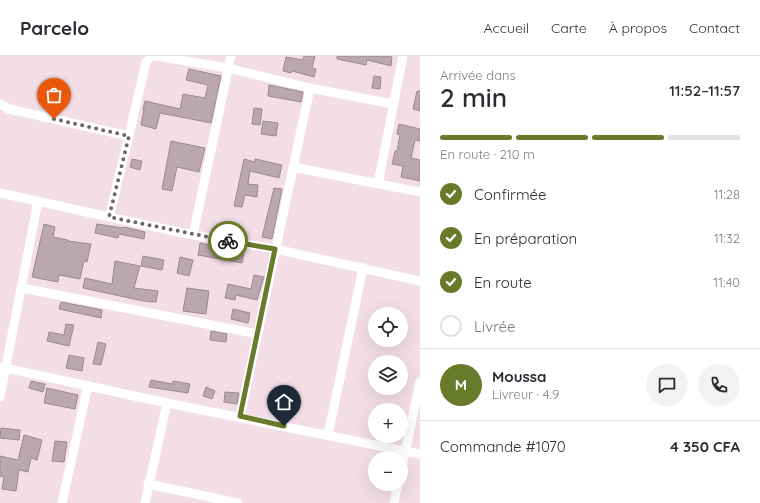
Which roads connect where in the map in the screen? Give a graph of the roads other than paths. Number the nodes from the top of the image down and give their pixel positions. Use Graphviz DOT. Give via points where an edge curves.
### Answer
graph roads {
  1 [pos="157,56"];
  2 [pos="231,56"];
  3 [pos="403,56"];
  4 [pos="228,68"];
  5 [pos="310,88"];
  6 [pos="0,104"];
  7 [pos="393,104"];
  8 [pos="129,136"];
  9 [pos="293,167"];
  10 [pos="378,184"];
  11 [pos="420,192"];
  12 [pos="0,193"];
  13 [pos="38,201"];
  14 [pos="109,217"];
  15 [pos="194,235"];
  16 [pos="275,249"];
  17 [pos="363,268"];
  18 [pos="420,280"];
  19 [pos="22,288"];
  20 [pos="258,334"];
  21 [pos="3,367"];
  22 [pos="420,382"];
  23 [pos="88,385"];
  24 [pos="0,397"];
  25 [pos="167,402"];
  26 [pos="240,416"];
  27 [pos="328,435"];
  28 [pos="405,451"];
  29 [pos="408,452"];
  30 [pos="420,454"];
  31 [pos="148,484"];
  32 [pos="397,491"];
  33 [pos="62,503"];
  34 [pos="145,503"];
  35 [pos="238,503"];
  36 [pos="394,503"];
  1 -- 4 [label="street"];
  1 -- 8 [label="street" via="146,62"];
  2 -- 4 [label="street"];
  3 -- 7 [label="street"];
  4 -- 5 [label="street"];
  4 -- 15 [label="street"];
  5 -- 7 [label="street"];
  5 -- 9 [label="street"];
  6 -- 8 [label="street" via="9,109"];
  7 -- 10 [label="street"];
  8 -- 14 [label="street"];
  9 -- 10 [label="street"];
  9 -- 16 [label="street"];
  10 -- 11 [label="street"];
  12 -- 13 [label="street"];
  13 -- 14 [label="street"];
  13 -- 19 [label="street"];
  14 -- 15 [label="street"];
  15 -- 16 [label="street"];
  16 -- 17 [label="street"];
  16 -- 20 [label="street"];
  17 -- 18 [label="street"];
  17 -- 27 [label="street"];
  19 -- 20 [label="street"];
  19 -- 21 [label="street"];
  20 -- 26 [label="street"];
  21 -- 23 [label="street"];
  21 -- 24 [label="street"];
  22 -- 28 [label="street"];
  23 -- 25 [label="street"];
  23 -- 33 [label="street"];
  25 -- 26 [label="street"];
  25 -- 31 [label="street"];
  26 -- 27 [label="street"];
  27 -- 28 [label="street"];
  29 -- 30 [label="street"];
  31 -- 34 [label="street"];
  31 -- 35 [label="street"];
  32 -- 36 [label="street"];
}
